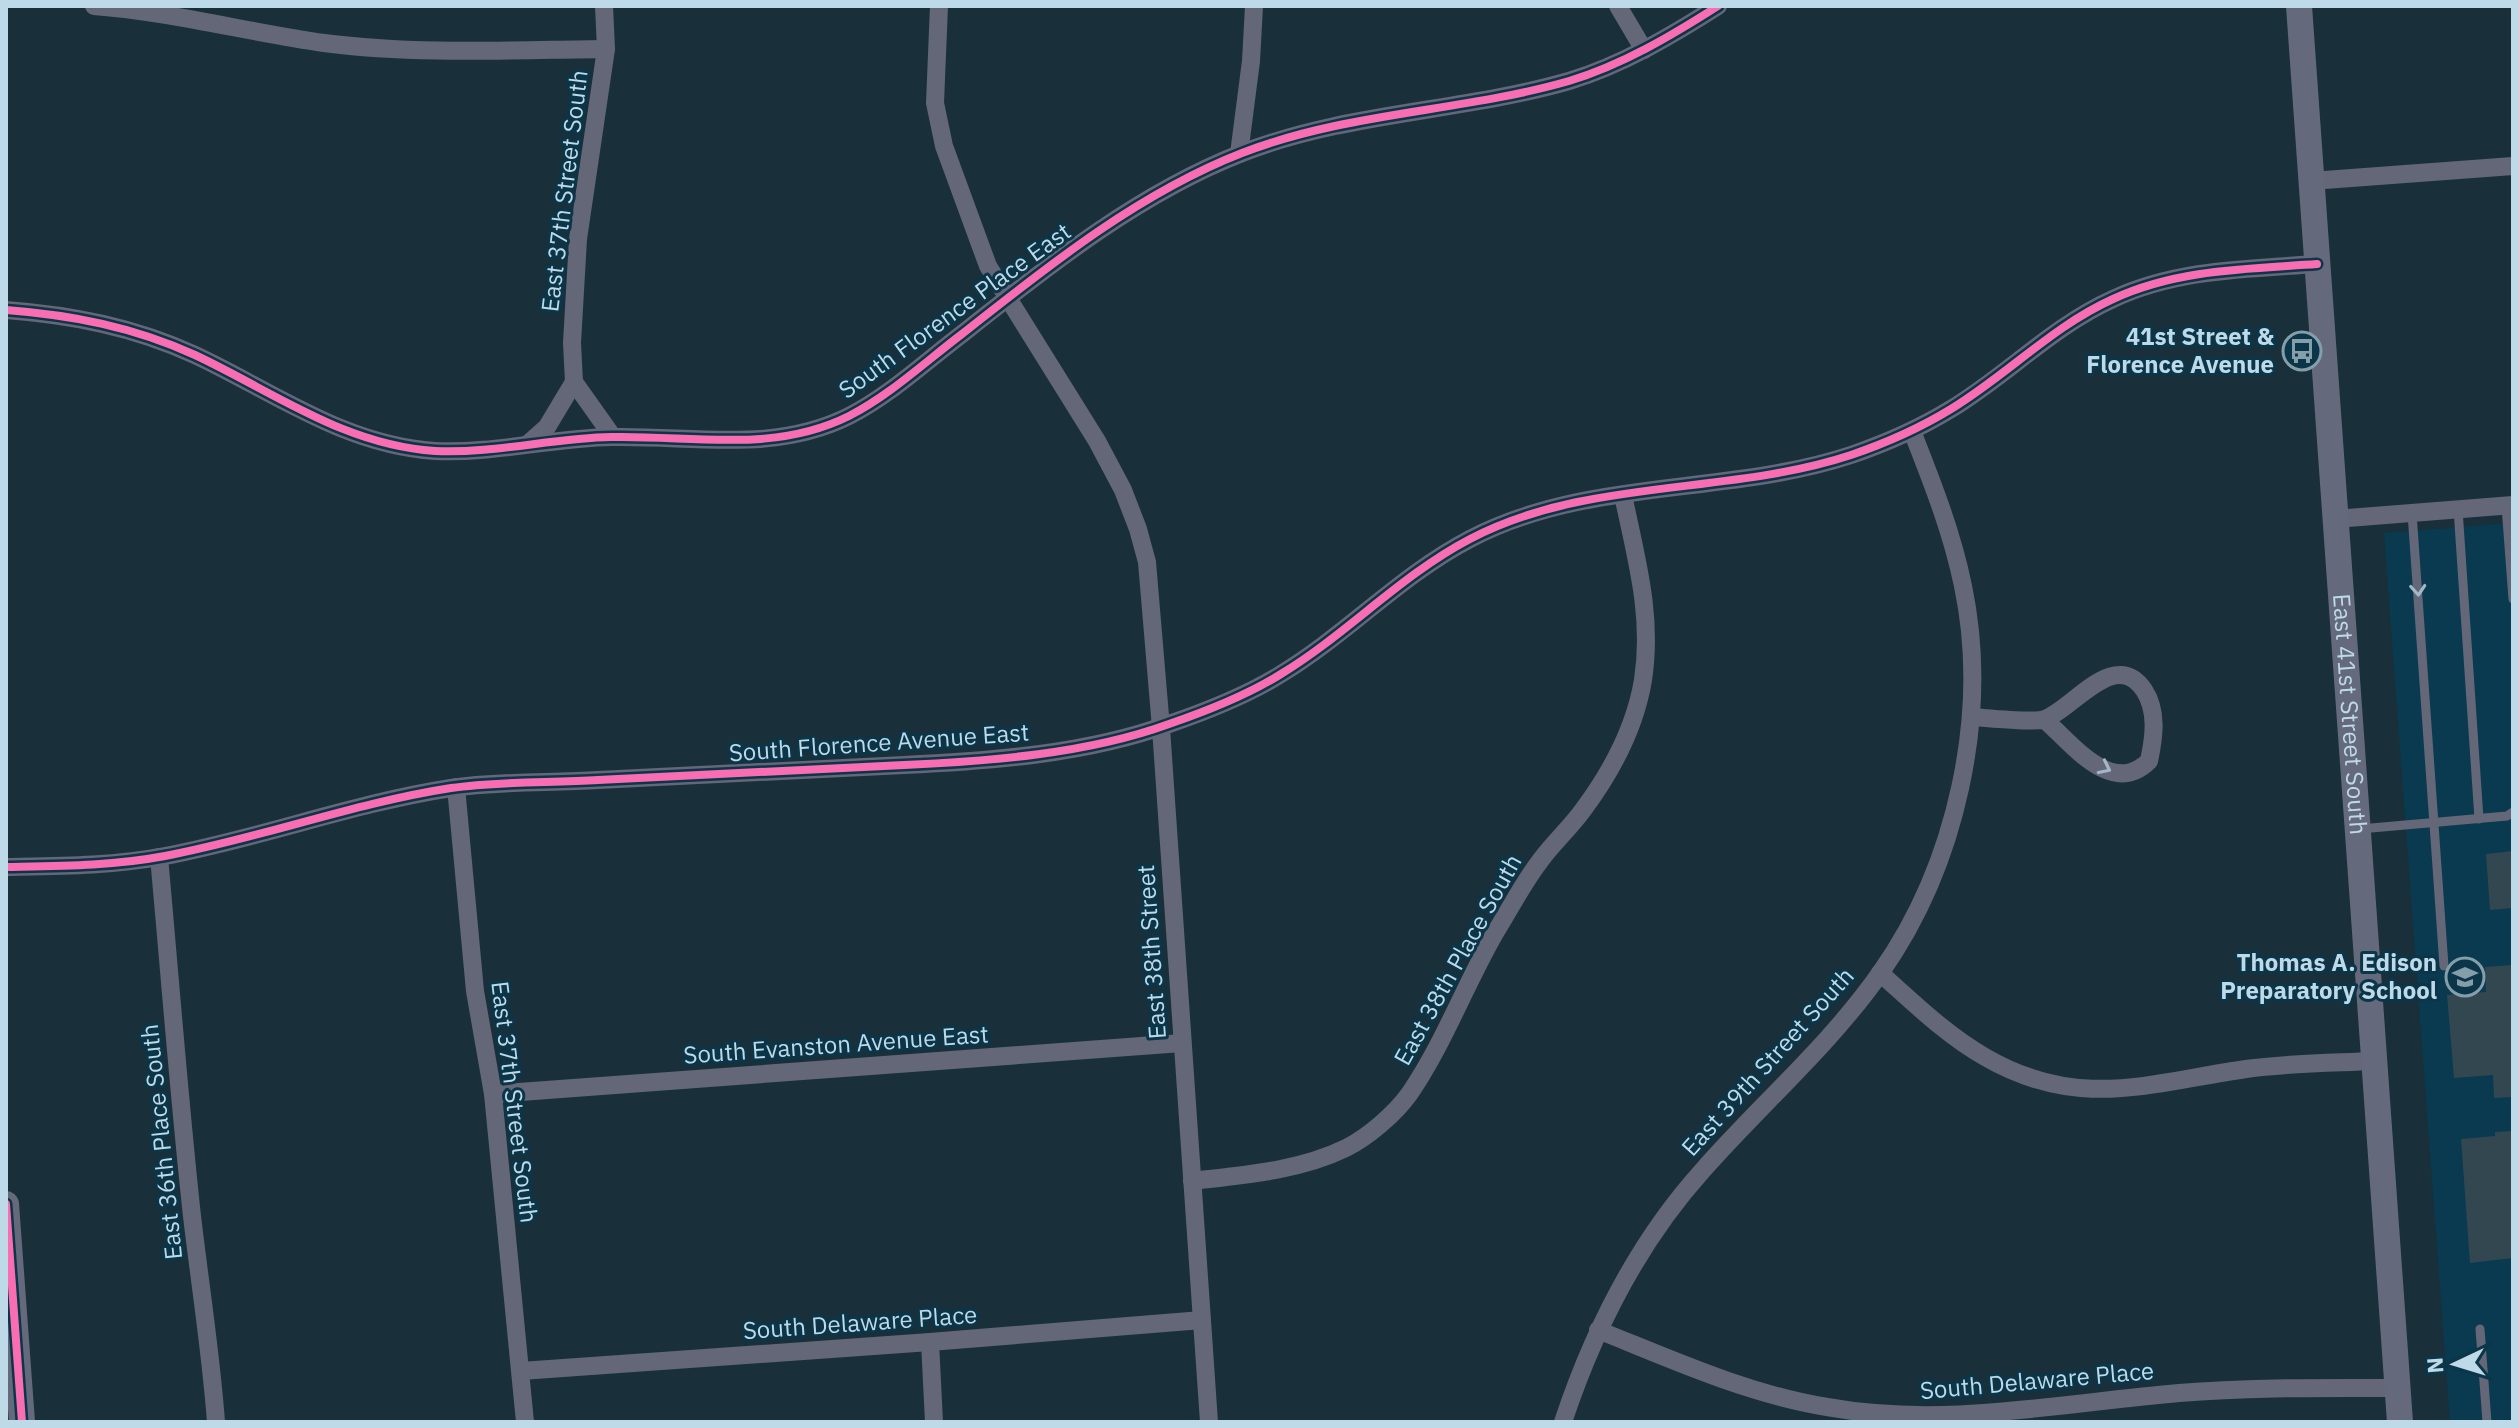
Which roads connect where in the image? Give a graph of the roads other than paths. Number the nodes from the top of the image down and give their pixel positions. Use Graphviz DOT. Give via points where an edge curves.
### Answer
graph roads {
  1 [pos="94,6"];
  2 [pos="604,6"];
  3 [pos="939,6"];
  4 [pos="1254,6"];
  5 [pos="1618,6"];
  6 [pos="1718,6"];
  7 [pos="2299,6"];
  8 [pos="606,49"];
  9 [pos="1644,50"];
  10 [pos="1239,154"];
  11 [pos="2513,166"];
  12 [pos="2311,181"];
  13 [pos="2317,264"];
  14 [pos="1009,298"];
  15 [pos="6,310"];
  16 [pos="574,382"];
  17 [pos="1912,431"];
  18 [pos="613,437"];
  19 [pos="529,443"];
  20 [pos="1623,495"];
  21 [pos="2509,505"];
  22 [pos="2458,509"];
  23 [pos="2412,513"];
  24 [pos="2335,519"];
  25 [pos="2511,553"];
  26 [pos="2513,599"];
  27 [pos="1972,717"];
  28 [pos="2045,720"];
  29 [pos="1161,728"];
  30 [pos="456,787"];
  31 [pos="2513,812"];
  32 [pos="2479,819"];
  33 [pos="2435,823"];
  34 [pos="2357,829"];
  35 [pos="159,857"];
  36 [pos="6,867"];
  37 [pos="2444,966"];
  38 [pos="1880,973"];
  39 [pos="1182,1043"];
  40 [pos="2374,1061"];
  41 [pos="493,1094"];
  42 [pos="1192,1181"];
  43 [pos="6,1204"];
  44 [pos="1202,1320"];
  45 [pos="2480,1329"];
  46 [pos="1598,1330"];
  47 [pos="930,1342"];
  48 [pos="521,1371"];
  49 [pos="2397,1388"];
  50 [pos="22,1422"];
  51 [pos="216,1422"];
  52 [pos="525,1422"];
  53 [pos="934,1422"];
  54 [pos="1209,1422"];
  55 [pos="1563,1422"];
  56 [pos="2400,1422"];
  57 [pos="2487,1422"];
  1 -- 8 [label="street" via="380,49"];
  2 -- 8 [label="street, East 37th Street South"];
  3 -- 14 [label="street, East 38th Street" via="935,103 944,146 988,266"];
  4 -- 10 [label="street"];
  5 -- 9 [label="street"];
  6 -- 9 [label="street, South Florence Place East"];
  7 -- 12 [label="main road, East 41st Street South"];
  8 -- 16 [label="street, East 37th Street South" via="578,239"];
  9 -- 10 [label="street, South Florence Place East" via="1570,80 1353,120"];
  10 -- 14 [label="street, South Florence Place East" via="1117,218"];
  11 -- 12 [label="street"];
  12 -- 13 [label="main road, East 41st Street South"];
  13 -- 17 [label="street, South Florence Avenue East" via="2179,277 2144,286 2067,324 1964,400"];
  13 -- 24 [label="main road, East 41st Street South"];
  14 -- 18 [label="street, South Florence Place East" via="898,384 821,427 733,442"];
  14 -- 29 [label="street, East 38th Street" via="1120,483 1138,529 1147,562"];
  15 -- 19 [label="street, South Florence Place East" via="56,314 156,338 355,435 433,451"];
  16 -- 18 [label="street"];
  16 -- 19 [label="street" via="547,427"];
  17 -- 20 [label="street, South Florence Avenue East" via="1797,469"];
  17 -- 27 [label="street, East 39th Street South" via="1939,498 1964,589"];
  18 -- 19 [label="street, South Florence Place East"];
  20 -- 29 [label="street, South Florence Avenue East" via="1554,506 1467,540 1280,675"];
  20 -- 42 [label="street, East 38th Place South" via="1645,596 1647,638 1630,729 1612,769 1539,862 1501,924 1408,1096 1346,1148 1259,1173"];
  21 -- 22 [label="street"];
  21 -- 25 [label="lane"];
  22 -- 23 [label="street"];
  22 -- 32 [label="lane"];
  23 -- 24 [label="street"];
  23 -- 33 [label="lane, one-way"];
  24 -- 34 [label="main road, East 41st Street South"];
  25 -- 26 [label="lane"];
  27 -- 28 [label="street"];
  27 -- 38 [label="street, East 39th Street South" via="1959,793 1943,845 1917,908"];
  28 -- 28 [label="street, one-way" via="2111,773 2140,771 2149,761 2154,721 2150,701 2132,678 2104,678"];
  29 -- 30 [label="street, South Florence Avenue East" via="982,761"];
  29 -- 39 [label="street, East 38th Street"];
  30 -- 35 [label="street, South Florence Avenue East"];
  30 -- 41 [label="street, East 37th Street South" via="475,991"];
  31 -- 32 [label="lane"];
  32 -- 33 [label="lane"];
  33 -- 34 [label="lane"];
  33 -- 37 [label="lane"];
  34 -- 40 [label="main road, East 41st Street South"];
  35 -- 36 [label="street, South Florence Avenue East" via="93,866"];
  35 -- 51 [label="street, East 36th Place South"];
  38 -- 40 [label="street" via="1961,1043 1988,1059 2044,1081 2085,1089 2132,1089 2250,1068"];
  38 -- 46 [label="street, East 39th Street South" via="1837,1028 1665,1216"];
  39 -- 41 [label="street, South Evanston Avenue East"];
  39 -- 42 [label="street, East 38th Street"];
  40 -- 49 [label="main road, East 41st Street South"];
  41 -- 48 [label="street, East 37th Street South"];
  42 -- 44 [label="street, East 38th Street"];
  43 -- 50 [label="main road"];
  44 -- 47 [label="street, South Delaware Place"];
  44 -- 54 [label="street, East 38th Street"];
  45 -- 57 [label="lane"];
  46 -- 49 [label="street, South Delaware Place" via="1749,1389 1876,1413 1962,1415 2241,1389"];
  46 -- 55 [label="street, East 39th Street South"];
  47 -- 48 [label="street, South Delaware Place"];
  47 -- 53 [label="street"];
  48 -- 52 [label="street, East 37th Street South"];
  49 -- 56 [label="main road, East 41st Street South"];
}
